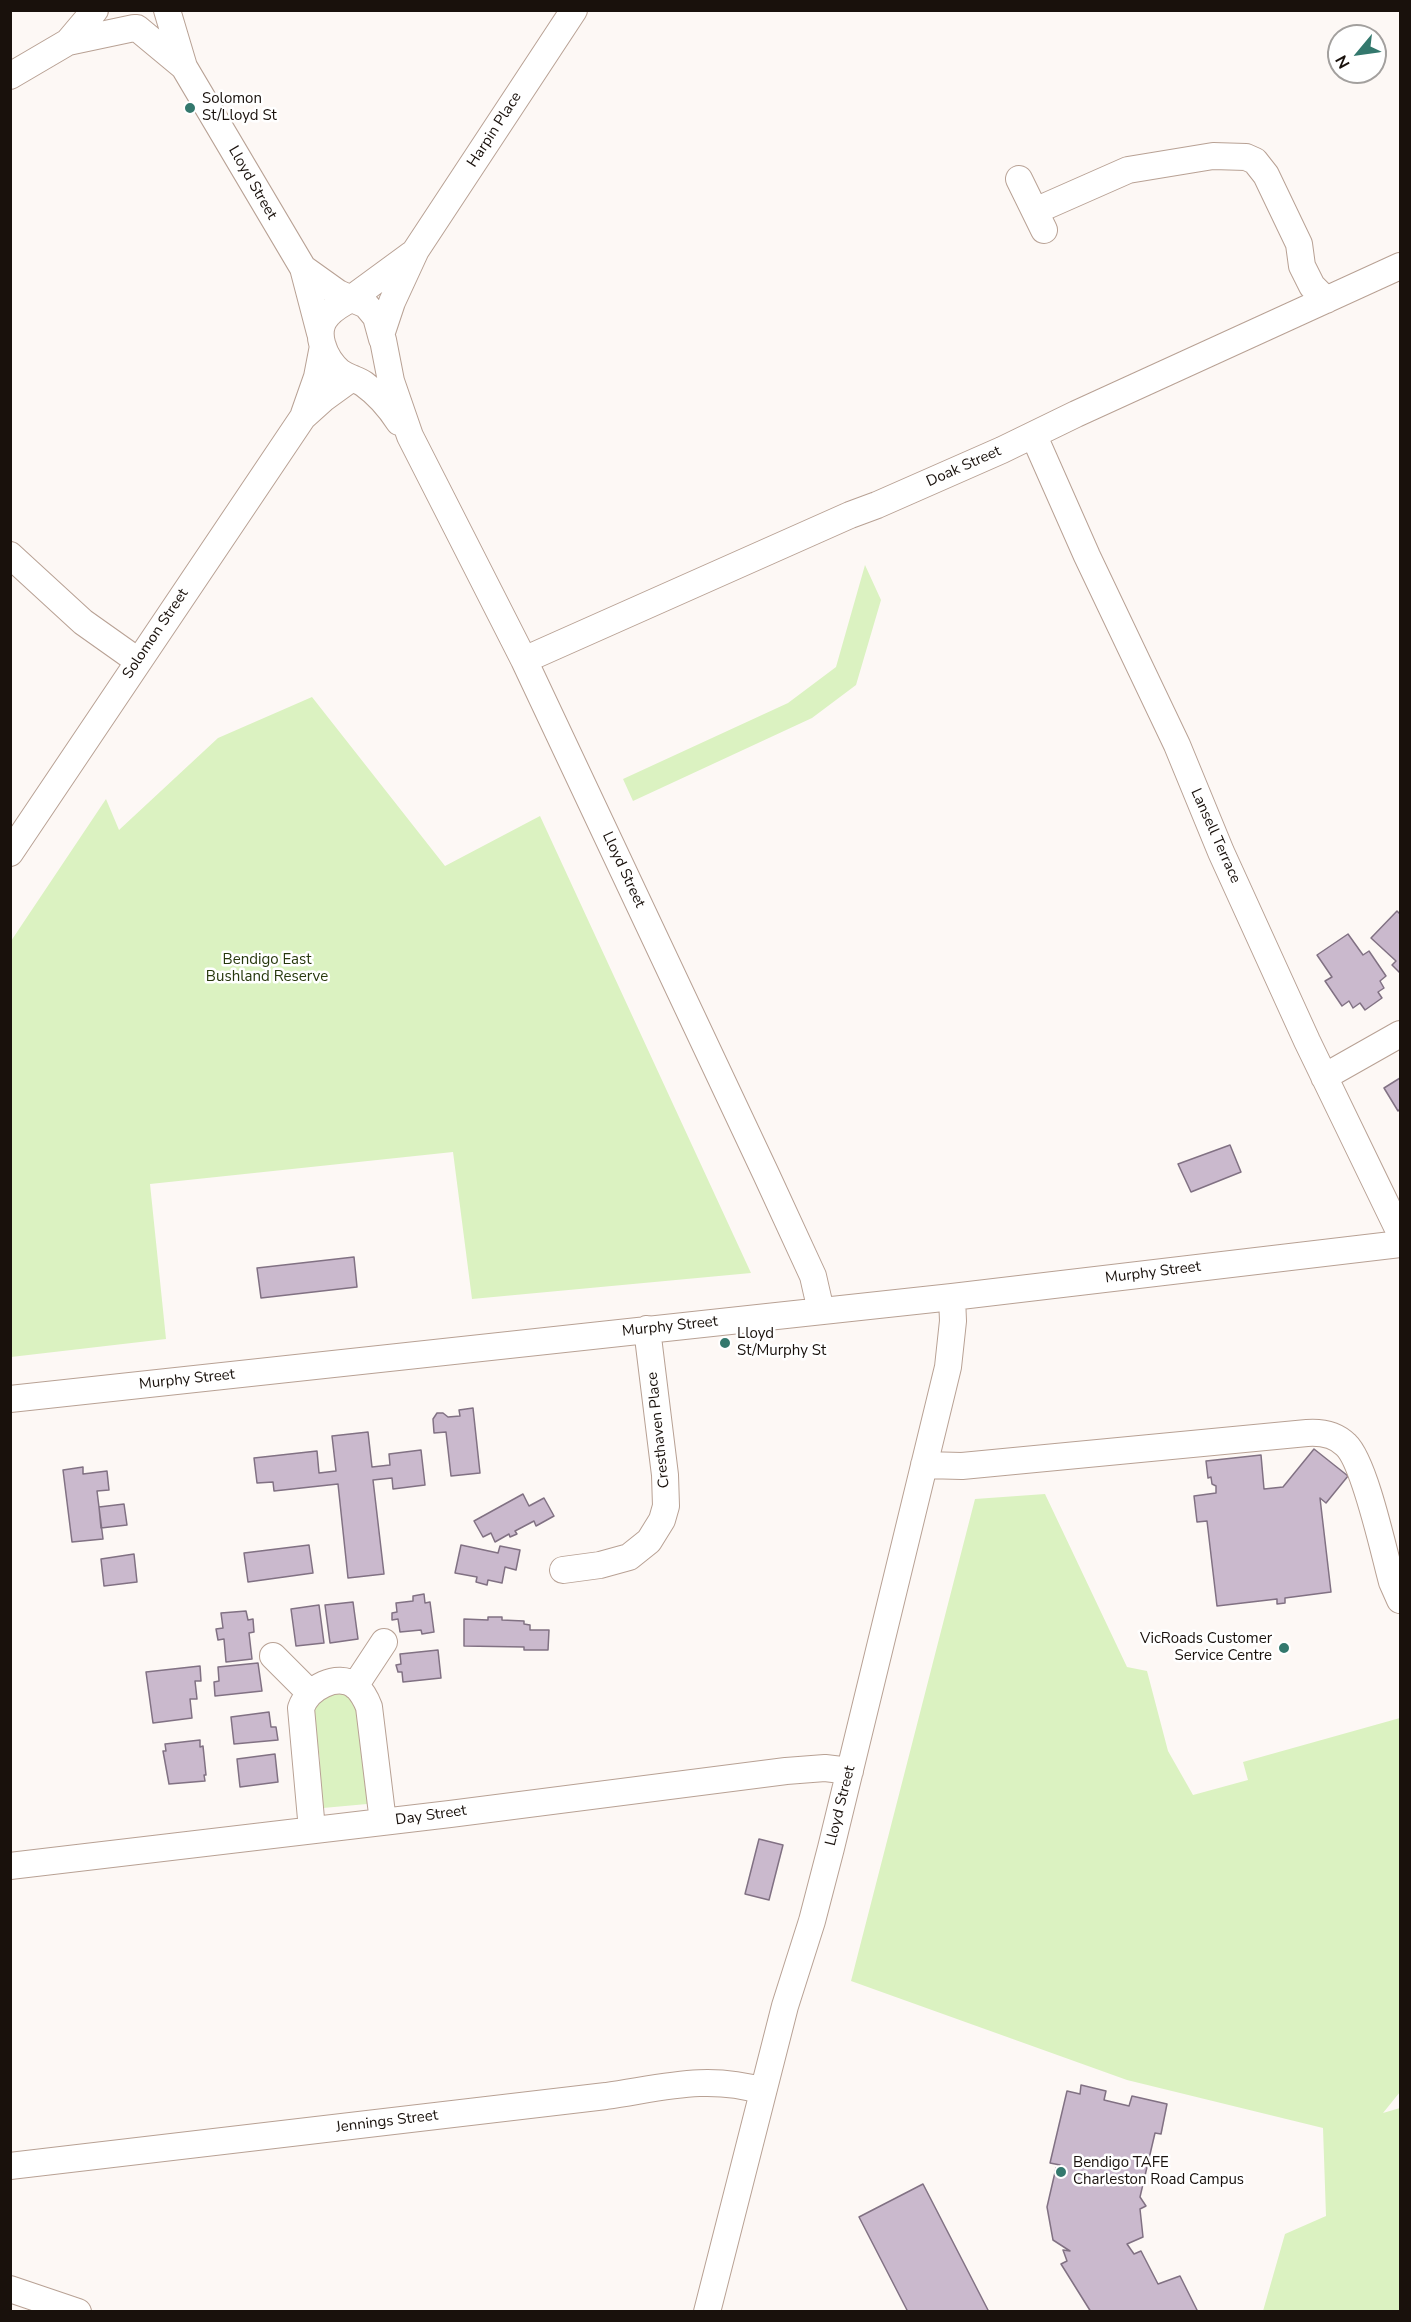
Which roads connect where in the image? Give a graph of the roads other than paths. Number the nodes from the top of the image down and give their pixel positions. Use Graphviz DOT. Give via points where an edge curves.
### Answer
graph roads {
  1 [pos="95,10"];
  2 [pos="115,10"];
  3 [pos="165,10"];
  4 [pos="574,10"];
  5 [pos="135,28"];
  6 [pos="68,42"];
  7 [pos="184,67"];
  8 [pos="10,76"];
  9 [pos="1019,179"];
  10 [pos="416,250"];
  11 [pos="1401,266"];
  12 [pos="303,268"];
  13 [pos="351,299"];
  14 [pos="1326,300"];
  15 [pos="382,336"];
  16 [pos="322,339"];
  17 [pos="353,377"];
  18 [pos="303,417"];
  19 [pos="410,436"];
  20 [pos="1034,436"];
  21 [pos="10,555"];
  22 [pos="524,660"];
  23 [pos="138,661"];
  24 [pos="10,853"];
  25 [pos="1401,1034"];
  26 [pos="1324,1077"];
  27 [pos="1401,1233"];
  28 [pos="1401,1244"];
  29 [pos="952,1297"];
  30 [pos="821,1311"];
  31 [pos="647,1329"];
  32 [pos="10,1399"];
  33 [pos="924,1465"];
  34 [pos="562,1570"];
  35 [pos="1401,1600"];
  36 [pos="384,1642"];
  37 [pos="273,1656"];
  38 [pos="356,1686"];
  39 [pos="310,1693"];
  40 [pos="850,1771"];
  41 [pos="383,1822"];
  42 [pos="312,1830"];
  43 [pos="10,1866"];
  44 [pos="763,2091"];
  45 [pos="10,2166"];
  46 [pos="10,2289"];
  47 [pos="78,2312"];
  48 [pos="707,2312"];
  1 -- 6 [label="street"];
  2 -- 5 [label="street, Lloyd Street" via="123,22"];
  3 -- 5 [label="street" via="153,22"];
  3 -- 7 [label="street, Lloyd Street"];
  4 -- 10 [label="street, Harpin Place"];
  5 -- 6 [label="street"];
  5 -- 7 [label="street, Lloyd Street"];
  6 -- 8 [label="street"];
  7 -- 12 [label="street, Lloyd Street"];
  9 -- 14 [label="street" via="1039,220 1128,170 1213,156 1255,160 1299,244 1316,259 1325,278"];
  10 -- 13 [label="street, Harpin Place"];
  10 -- 15 [label="street, Harpin Place" via="392,302"];
  11 -- 14 [label="street, Doak Street"];
  12 -- 13 [label="street, Lloyd Street"];
  12 -- 16 [label="street, Lloyd Street"];
  13 -- 15 [label="street" via="373,311"];
  13 -- 16 [label="street" via="327,315"];
  14 -- 20 [label="street, Doak Street"];
  15 -- 17 [label="street" via="380,355"];
  15 -- 19 [label="street, Lloyd Street" via="391,381"];
  16 -- 17 [label="street" via="334,366"];
  16 -- 18 [label="street, Solomon Street" via="316,377"];
  17 -- 18 [label="street, Solomon Street"];
  17 -- 19 [label="street, Lloyd Street" via="377,396"];
  18 -- 23 [label="street, Solomon Street"];
  19 -- 22 [label="street, Lloyd Street"];
  20 -- 22 [label="street, Doak Street"];
  20 -- 26 [label="street, Lansell Terrace"];
  21 -- 23 [label="street" via="83,622"];
  22 -- 30 [label="street, Lloyd Street" via="808,1264"];
  23 -- 24 [label="street, Solomon Street"];
  25 -- 26 [label="street"];
  26 -- 27 [label="street, Lansell Terrace"];
  28 -- 29 [label="street, Murphy Street"];
  29 -- 30 [label="street, Murphy Street"];
  29 -- 33 [label="street, Lloyd Street" via="948,1368"];
  30 -- 31 [label="street, Murphy Street"];
  31 -- 32 [label="street, Murphy Street"];
  31 -- 34 [label="street, Cresthaven Place" via="665,1475 666,1506 662,1520 649,1541 629,1557"];
  33 -- 35 [label="street" via="962,1466 1327,1434 1346,1444 1358,1462 1392,1582"];
  33 -- 40 [label="street, Lloyd Street"];
  36 -- 38 [label="street"];
  37 -- 39 [label="street"];
  38 -- 39 [label="street" via="328,1683"];
  38 -- 41 [label="street" via="370,1713"];
  39 -- 42 [label="street" via="300,1714"];
  40 -- 41 [label="street, Day Street" via="786,1771"];
  40 -- 44 [label="street, Lloyd Street"];
  41 -- 42 [label="street, Day Street"];
  42 -- 43 [label="street, Day Street"];
  44 -- 45 [label="street, Jennings Street" via="719,2082 690,2083"];
  44 -- 48 [label="street, Lloyd Street"];
  46 -- 47 [label="street"];
}
